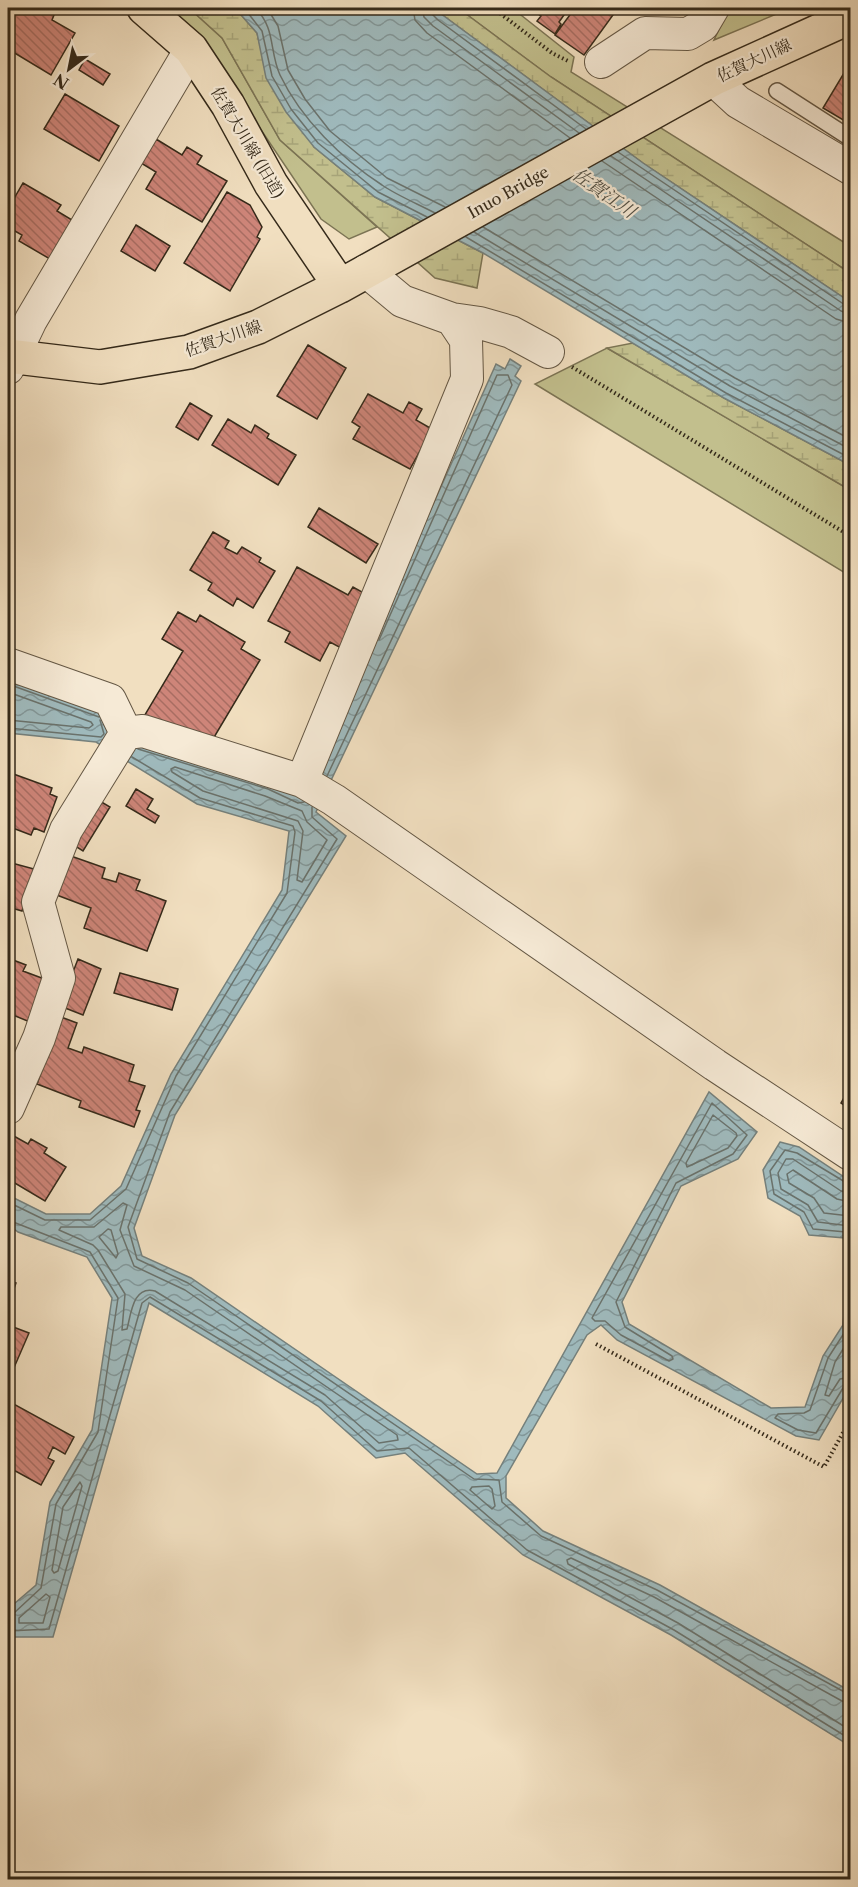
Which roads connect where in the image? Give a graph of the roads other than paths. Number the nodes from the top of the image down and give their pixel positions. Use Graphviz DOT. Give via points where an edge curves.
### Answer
graph roads {
  1 [pos="144,8"];
  2 [pos="713,8"];
  3 [pos="846,14"];
  4 [pos="191,49"];
  5 [pos="601,62"];
  6 [pos="712,79"];
  7 [pos="777,91"];
  8 [pos="659,107"];
  9 [pos="850,138"];
  10 [pos="850,168"];
  11 [pos="365,272"];
  12 [pos="452,319"];
  13 [pos="548,352"];
  14 [pos="10,360"];
  15 [pos="8,664"];
  16 [pos="126,733"];
  17 [pos="303,781"];
  18 [pos="12,1088"];
  19 [pos="850,1154"];
  1 -- 4 [label="main road, 佐賀大川線 (旧道)"];
  2 -- 5 [label="street" via="703,24 688,34 645,33"];
  3 -- 6 [label="main road, 佐賀大川線"];
  4 -- 11 [label="main road, 佐賀大川線 (旧道)" via="228,105 271,184"];
  4 -- 14 [label="street"];
  6 -- 8 [label="main road, 佐賀大川線"];
  6 -- 10 [label="street" via="738,102"];
  7 -- 9 [label="lane"];
  8 -- 11 [label="main road, Inuo Bridge"];
  11 -- 12 [label="street" via="402,300"];
  11 -- 14 [label="main road, 佐賀大川線" via="258,327 189,352 100,367"];
  12 -- 13 [label="street" via="511,332"];
  12 -- 17 [label="street" via="466,340 467,379"];
  15 -- 16 [label="street" via="110,700"];
  16 -- 17 [label="street" via="143,731"];
  16 -- 18 [label="street" via="66,830 38,902 59,978 39,1038"];
  17 -- 19 [label="street"];
}
